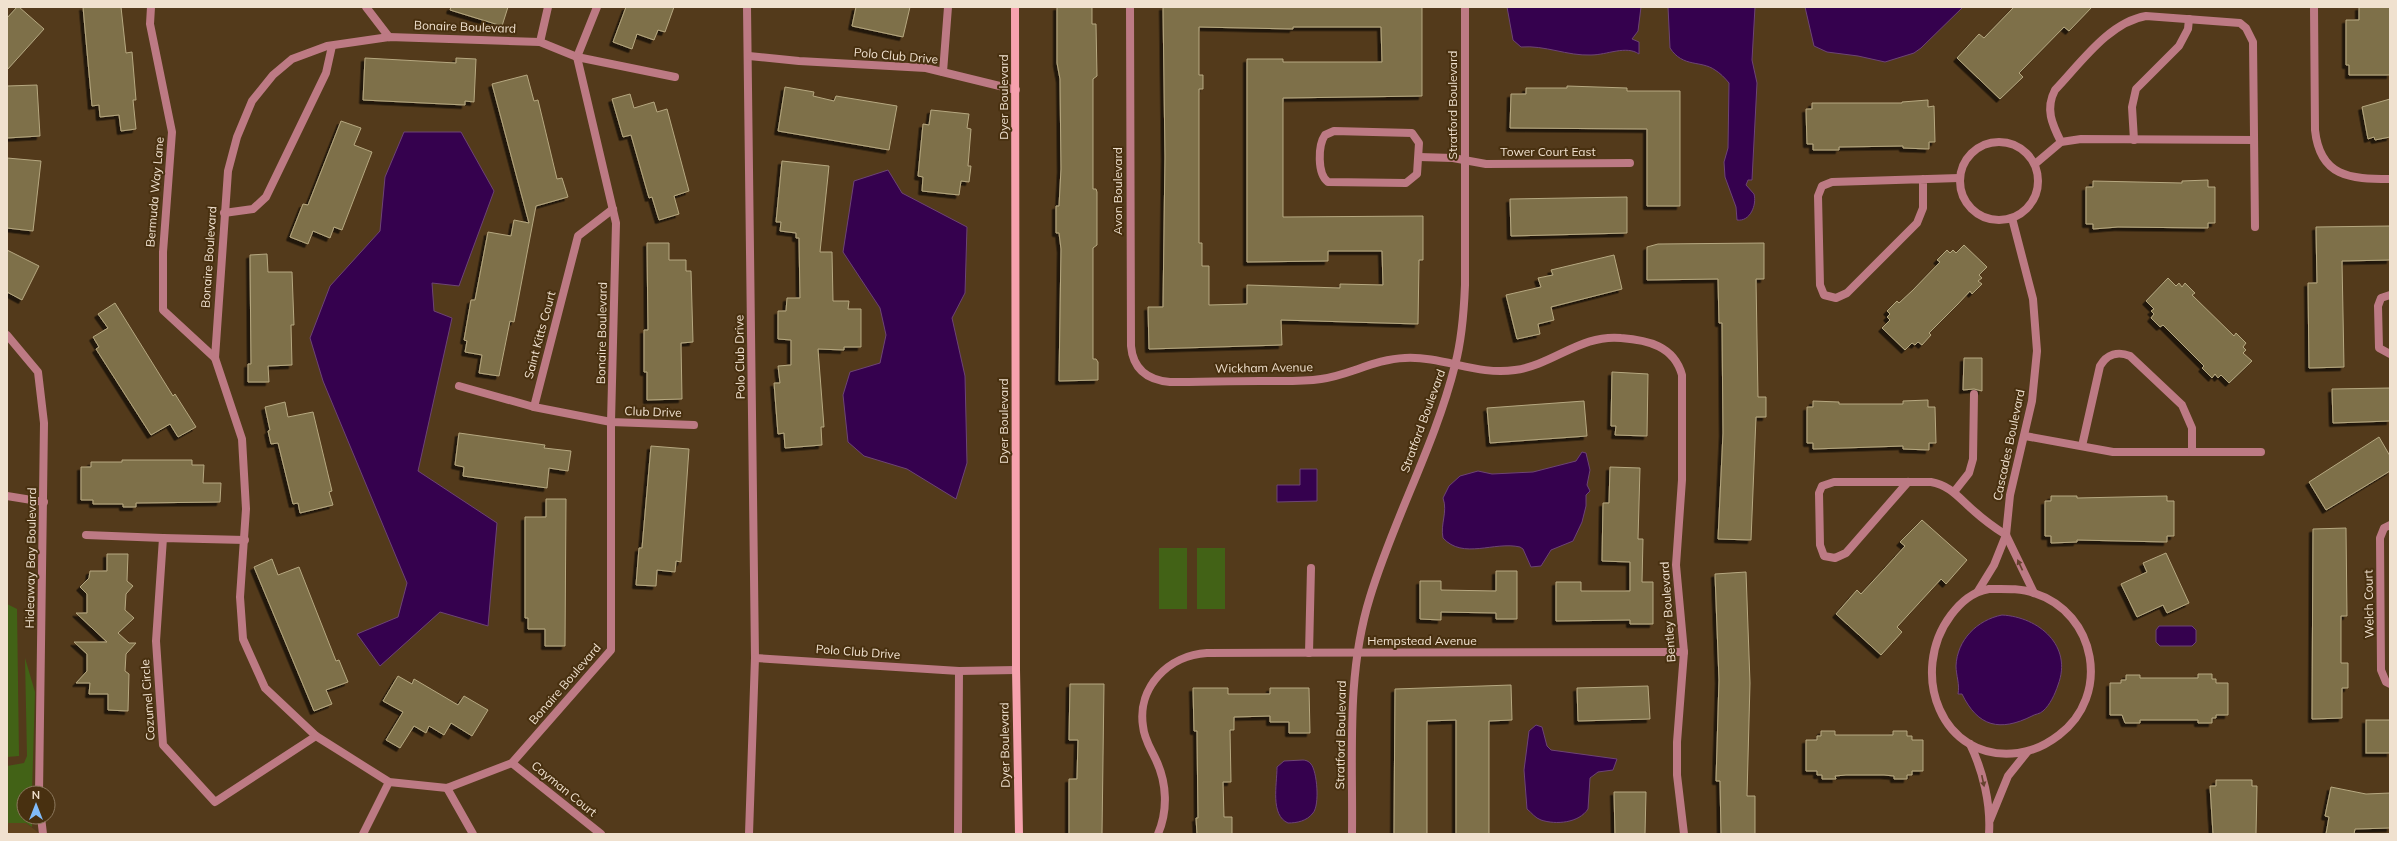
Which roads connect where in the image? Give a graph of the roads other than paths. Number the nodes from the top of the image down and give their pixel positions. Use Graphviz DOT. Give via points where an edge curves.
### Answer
graph roads {
  1 [pos="151,7"];
  2 [pos="366,7"];
  3 [pos="548,7"];
  4 [pos="597,7"];
  5 [pos="747,7"];
  6 [pos="948,7"];
  7 [pos="1015,7"];
  8 [pos="1130,7"];
  9 [pos="1465,7"];
  10 [pos="2314,7"];
  11 [pos="2190,19"];
  12 [pos="388,37"];
  13 [pos="540,42"];
  14 [pos="332,46"];
  15 [pos="749,56"];
  16 [pos="577,57"];
  17 [pos="943,72"];
  18 [pos="675,77"];
  19 [pos="1016,90"];
  20 [pos="2134,140"];
  21 [pos="2254,140"];
  22 [pos="2061,142"];
  23 [pos="1419,157"];
  24 [pos="1465,161"];
  25 [pos="1630,163"];
  26 [pos="2035,164"];
  27 [pos="1959,178"];
  28 [pos="1923,179"];
  29 [pos="2390,179"];
  30 [pos="613,209"];
  31 [pos="224,213"];
  32 [pos="2012,218"];
  33 [pos="2255,227"];
  34 [pos="2390,295"];
  35 [pos="7,335"];
  36 [pos="1640,340"];
  37 [pos="2390,354"];
  38 [pos="215,358"];
  39 [pos="1456,364"];
  40 [pos="1142,372"];
  41 [pos="459,386"];
  42 [pos="1974,394"];
  43 [pos="534,407"];
  44 [pos="612,422"];
  45 [pos="694,425"];
  46 [pos="2025,436"];
  47 [pos="2082,446"];
  48 [pos="2192,452"];
  49 [pos="2261,452"];
  50 [pos="1908,482"];
  51 [pos="1954,492"];
  52 [pos="7,496"];
  53 [pos="44,502"];
  54 [pos="2390,525"];
  55 [pos="86,535"];
  56 [pos="2006,535"];
  57 [pos="162,538"];
  58 [pos="245,540"];
  59 [pos="1311,568"];
  60 [pos="1978,591"];
  61 [pos="2034,593"];
  62 [pos="1684,652"];
  63 [pos="1309,653"];
  64 [pos="1357,653"];
  65 [pos="755,658"];
  66 [pos="1016,670"];
  67 [pos="959,671"];
  68 [pos="2390,684"];
  69 [pos="316,736"];
  70 [pos="1970,744"];
  71 [pos="2028,751"];
  72 [pos="512,762"];
  73 [pos="389,782"];
  74 [pos="39,785"];
  75 [pos="447,788"];
  76 [pos="1990,821"];
  77 [pos="363,834"];
  78 [pos="473,834"];
  79 [pos="601,834"];
  80 [pos="748,834"];
  81 [pos="958,834"];
  82 [pos="1019,834"];
  83 [pos="1158,834"];
  84 [pos="1352,834"];
  85 [pos="1684,834"];
  86 [pos="1989,834"];
  1 -- 38 [label="street, Bermuda Way Lane" via="150,24 172,132 162,252 162,310"];
  2 -- 12 [label="street"];
  3 -- 13 [label="street"];
  4 -- 16 [label="street"];
  5 -- 15 [label="street, Polo Club Drive"];
  6 -- 17 [label="street"];
  7 -- 19 [label="main road, Dyer Boulevard"];
  8 -- 40 [label="street, Avon Boulevard" via="1131,346 1136,365"];
  9 -- 24 [label="street, Stratford Boulevard"];
  10 -- 29 [label="street" via="2315,130 2319,152 2331,167 2347,176"];
  11 -- 20 [label="street" via="2179,46 2136,89 2132,107"];
  11 -- 21 [label="street" via="2240,23 2250,34 2253,42"];
  11 -- 22 [label="street" via="2146,16 2116,27 2051,97 2050,115"];
  12 -- 13 [label="street, Bonaire Boulevard"];
  12 -- 14 [label="street, Bonaire Boulevard"];
  13 -- 16 [label="street, Bonaire Boulevard"];
  14 -- 31 [label="street" via="326,73 266,198 253,209"];
  14 -- 31 [label="street, Bonaire Boulevard" via="292,59 273,75 252,101 237,137 230,164"];
  15 -- 17 [label="street, Polo Club Drive" via="926,68"];
  15 -- 65 [label="street, Polo Club Drive"];
  16 -- 18 [label="street"];
  16 -- 30 [label="street, Bonaire Boulevard"];
  17 -- 19 [label="street, Polo Club Drive"];
  19 -- 66 [label="main road, Dyer Boulevard"];
  20 -- 21 [label="street"];
  20 -- 22 [label="street" via="2081,139"];
  21 -- 33 [label="street"];
  22 -- 26 [label="street"];
  23 -- 23 [label="street" via="1417,174 1406,183 1333,183 1324,179 1322,175 1321,143 1325,135 1334,131 1407,131 1416,135 1418,139"];
  23 -- 24 [label="street, Tower Court East"];
  24 -- 25 [label="street, Tower Court East" via="1486,164"];
  24 -- 39 [label="street, Stratford Boulevard" via="1465,295"];
  26 -- 27 [label="street" via="2028,154 2017,146 2005,142 1992,142 1980,146 1969,154"];
  26 -- 32 [label="street" via="2038,177 2035,196 2023,212"];
  27 -- 28 [label="street"];
  27 -- 32 [label="street" via="1966,203 1975,212 1986,218"];
  28 -- 28 [label="street" via="1832,182 1822,186 1818,196 1820,285 1824,295 1836,298 1847,293 1917,223 1923,208"];
  30 -- 43 [label="street, Saint Kitts Court" via="578,236"];
  30 -- 44 [label="street, Bonaire Boulevard" via="616,223"];
  31 -- 38 [label="street, Bonaire Boulevard"];
  32 -- 46 [label="street, Cascades Boulevard" via="2036,316 2034,386"];
  34 -- 37 [label="street" via="2381,298 2378,306 2379,348"];
  35 -- 53 [label="street, Hideaway Bay Boulevard" via="38,372 44,423"];
  36 -- 39 [label="street, Wickham Avenue" via="1619,337 1590,340 1546,362 1514,371 1486,371"];
  36 -- 62 [label="street, Bentley Boulevard" via="1655,344 1669,352 1676,359 1682,375 1682,475 1676,565"];
  38 -- 58 [label="street, Bonaire Boulevard" via="242,438 246,502"];
  39 -- 40 [label="street, Wickham Avenue" via="1422,358 1393,358 1378,360 1335,377 1307,381 1170,382 1160,381"];
  39 -- 64 [label="street, Stratford Boulevard" via="1440,416 1376,577"];
  41 -- 43 [label="street"];
  42 -- 51 [label="street" via="1973,459 1969,473"];
  43 -- 44 [label="street"];
  44 -- 45 [label="street, Club Drive"];
  44 -- 72 [label="street, Bonaire Boulevard" via="612,650"];
  46 -- 47 [label="street"];
  46 -- 56 [label="street, Cascades Boulevard" via="2010,495"];
  47 -- 48 [label="street" via="2130,453"];
  47 -- 48 [label="street" via="2100,366 2107,357 2119,353 2130,356 2182,405 2192,428"];
  48 -- 49 [label="street"];
  50 -- 50 [label="street" via="1834,482 1822,486 1819,492 1819,529 1820,551 1824,556 1835,558 1846,553"];
  50 -- 51 [label="street" via="1939,483"];
  51 -- 56 [label="street" via="1974,512"];
  52 -- 53 [label="street"];
  53 -- 74 [label="street, Hideaway Bay Boulevard"];
  54 -- 68 [label="street, Welch Court" via="2381,533 2380,546 2381,670 2386,682"];
  55 -- 57 [label="street"];
  56 -- 60 [label="street, Cascades Boulevard" via="1991,572"];
  61 -- 56 [label="street, one-way"];
  57 -- 58 [label="street"];
  57 -- 69 [label="street, Cozumel Circle" via="156,641 162,745 215,802"];
  58 -- 69 [label="street, Bonaire Boulevard" via="240,596 243,639 266,688"];
  59 -- 63 [label="street"];
  60 -- 61 [label="street, Cascades Boulevard" via="2011,589"];
  60 -- 70 [label="street, Cascades Boulevard" via="1959,605 1941,629 1930,668 1931,685 1939,708 1953,729"];
  61 -- 71 [label="street, Cascades Boulevard" via="2061,609 2077,627 2089,651 2092,680 2087,700 2071,725 2049,742"];
  62 -- 64 [label="street, Hempstead Avenue"];
  62 -- 85 [label="street, Bentley Boulevard" via="1677,742"];
  63 -- 64 [label="street, Hempstead Avenue"];
  63 -- 83 [label="street, Hempstead Avenue" via="1197,654 1178,660 1165,669 1149,690 1142,716 1145,737 1160,768 1164,785 1164,812"];
  64 -- 84 [label="street, Stratford Boulevard" via="1353,697"];
  65 -- 67 [label="street, Polo Club Drive"];
  65 -- 80 [label="street, Polo Club Drive"];
  66 -- 67 [label="street, Polo Club Drive"];
  66 -- 82 [label="main road, Dyer Boulevard"];
  67 -- 81 [label="street"];
  69 -- 73 [label="street, Bonaire Boulevard"];
  70 -- 71 [label="street, Cascades Boulevard" via="1998,753"];
  70 -- 76 [label="street, Cascades Boulevard, one-way" via="1980,765"];
  71 -- 76 [label="street, Cascades Boulevard" via="2008,776"];
  72 -- 75 [label="street, Bonaire Boulevard"];
  72 -- 79 [label="street, Cayman Court"];
  73 -- 75 [label="street, Bonaire Boulevard"];
  73 -- 77 [label="street"];
  75 -- 78 [label="street"];
  76 -- 86 [label="street, Cascades Boulevard"];
}
